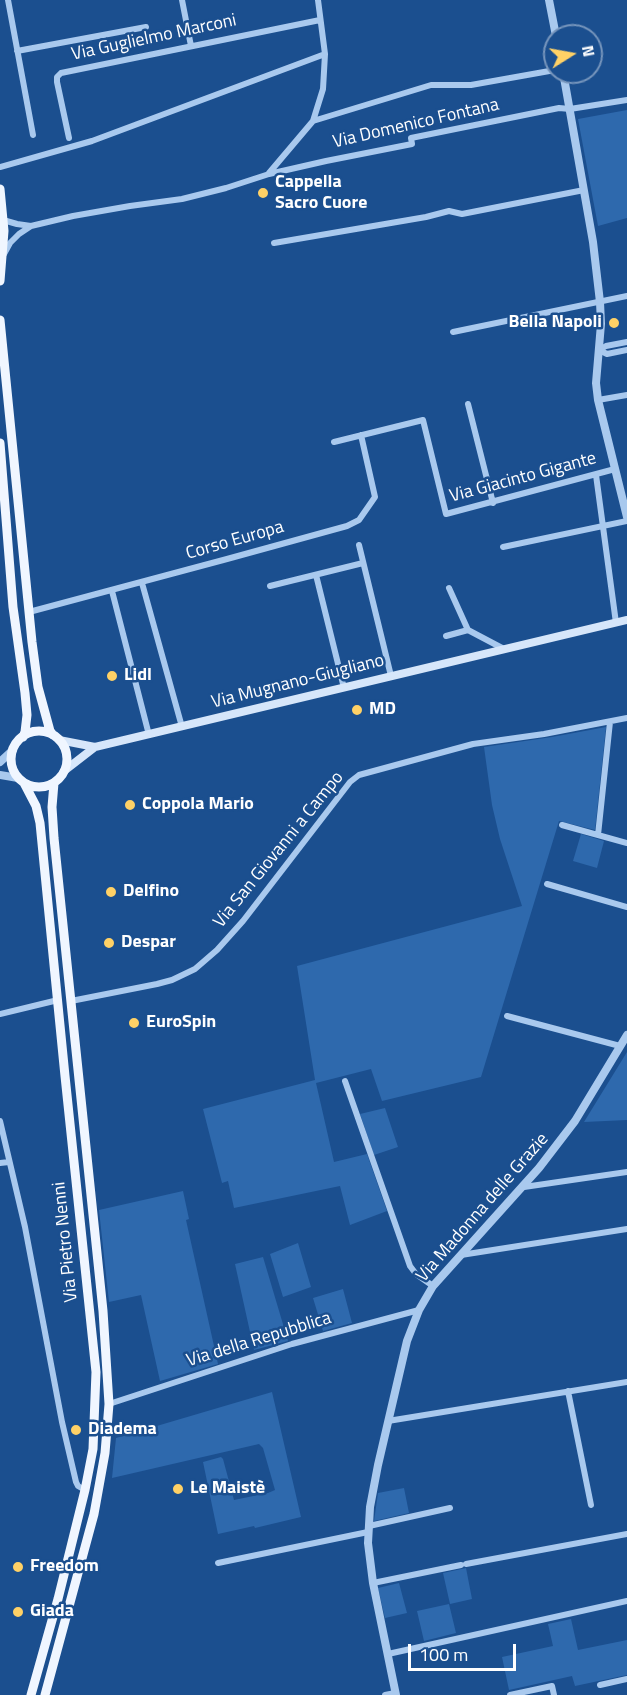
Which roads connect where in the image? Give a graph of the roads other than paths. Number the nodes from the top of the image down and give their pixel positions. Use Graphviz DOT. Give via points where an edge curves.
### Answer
graph roads {
  1 [pos="8,0"];
  2 [pos="182,0"];
  3 [pos="318,0"];
  4 [pos="549,0"];
  5 [pos="320,20"];
  6 [pos="554,24"];
  7 [pos="146,27"];
  8 [pos="191,46"];
  9 [pos="17,51"];
  10 [pos="325,54"];
  11 [pos="543,72"];
  12 [pos="565,84"];
  13 [pos="627,100"];
  14 [pos="570,109"];
  15 [pos="313,121"];
  16 [pos="33,135"];
  17 [pos="69,138"];
  18 [pos="0,167"];
  19 [pos="269,174"];
  20 [pos="0,189"];
  21 [pos="584,190"];
  22 [pos="3,220"];
  23 [pos="31,226"];
  24 [pos="1,242"];
  25 [pos="274,243"];
  26 [pos="1,260"];
  27 [pos="0,281"];
  28 [pos="627,296"];
  29 [pos="600,302"];
  30 [pos="0,320"];
  31 [pos="453,332"];
  32 [pos="627,342"];
  33 [pos="598,350"];
  34 [pos="627,350"];
  35 [pos="627,395"];
  36 [pos="598,400"];
  37 [pos="468,404"];
  38 [pos="361,435"];
  39 [pos="334,442"];
  40 [pos="0,443"];
  41 [pos="615,469"];
  42 [pos="596,475"];
  43 [pos="493,503"];
  44 [pos="627,519"];
  45 [pos="603,526"];
  46 [pos="4,536"];
  47 [pos="359,545"];
  48 [pos="503,547"];
  49 [pos="363,563"];
  50 [pos="316,575"];
  51 [pos="141,583"];
  52 [pos="270,586"];
  53 [pos="449,588"];
  54 [pos="112,591"];
  55 [pos="29,612"];
  56 [pos="627,620"];
  57 [pos="616,623"];
  58 [pos="468,630"];
  59 [pos="446,636"];
  60 [pos="507,649"];
  61 [pos="391,676"];
  62 [pos="344,688"];
  63 [pos="627,718"];
  64 [pos="610,722"];
  65 [pos="182,727"];
  66 [pos="149,735"];
  67 [pos="23,737"];
  68 [pos="56,738"];
  69 [pos="95,747"];
  70 [pos="13,750"];
  71 [pos="0,762"];
  72 [pos="64,771"];
  73 [pos="0,775"];
  74 [pos="21,780"];
  75 [pos="54,783"];
  76 [pos="562,825"];
  77 [pos="598,835"];
  78 [pos="627,843"];
  79 [pos="548,885"];
  80 [pos="627,907"];
  81 [pos="58,1000"];
  82 [pos="71,1001"];
  83 [pos="0,1014"];
  84 [pos="507,1016"];
  85 [pos="627,1035"];
  86 [pos="620,1046"];
  87 [pos="345,1081"];
  88 [pos="0,1121"];
  89 [pos="9,1161"];
  90 [pos="0,1163"];
  91 [pos="627,1172"];
  92 [pos="524,1186"];
  93 [pos="627,1229"];
  94 [pos="461,1255"];
  95 [pos="432,1286"];
  96 [pos="419,1310"];
  97 [pos="627,1382"];
  98 [pos="568,1391"];
  99 [pos="109,1404"];
  100 [pos="388,1421"];
  101 [pos="85,1490"];
  102 [pos="591,1505"];
  103 [pos="450,1508"];
  104 [pos="368,1529"];
  105 [pos="627,1534"];
  106 [pos="218,1563"];
  107 [pos="373,1583"];
  108 [pos="626,1603"];
  109 [pos="388,1654"];
  110 [pos="627,1679"];
  111 [pos="600,1685"];
  112 [pos="396,1694"];
  113 [pos="31,1695"];
  114 [pos="45,1695"];
  115 [pos="384,1695"];
  116 [pos="510,1695"];
  117 [pos="554,1695"];
  1 -- 9 [label="street"];
  2 -- 8 [label="street"];
  3 -- 5 [label="street"];
  4 -- 6 [label="street"];
  5 -- 8 [label="street, Via Guglielmo Marconi"];
  5 -- 10 [label="street"];
  7 -- 9 [label="street"];
  8 -- 17 [label="street, Via Guglielmo Marconi" via="61,73 57,82"];
  9 -- 16 [label="street"];
  10 -- 15 [label="street" via="323,89"];
  10 -- 18 [label="street" via="92,141"];
  11 -- 15 [label="street" via="471,85 431,86"];
  12 -- 14 [label="street"];
  13 -- 14 [label="street"];
  14 -- 19 [label="street, Via Domenico Fontana" via="411,138 412,144"];
  14 -- 21 [label="street"];
  15 -- 19 [label="street"];
  19 -- 23 [label="street" via="182,199"];
  20 -- 22 [label="main road"];
  21 -- 25 [label="street" via="462,214 449,211"];
  21 -- 29 [label="street"];
  22 -- 23 [label="street"];
  22 -- 24 [label="main road"];
  23 -- 26 [label="street" via="10,243"];
  24 -- 26 [label="main road"];
  26 -- 27 [label="main road"];
  28 -- 29 [label="street"];
  29 -- 31 [label="street"];
  29 -- 33 [label="street"];
  30 -- 55 [label="main road"];
  32 -- 33 [label="street"];
  33 -- 34 [label="street" via="607,354"];
  33 -- 36 [label="street"];
  35 -- 36 [label="street"];
  36 -- 41 [label="street"];
  37 -- 43 [label="street"];
  38 -- 39 [label="street, Via Giacinto Gigante"];
  38 -- 43 [label="street, Via Giacinto Gigante" via="423,420 446,514"];
  38 -- 51 [label="street, Corso Europa" via="375,497 359,520"];
  40 -- 46 [label="main road"];
  41 -- 42 [label="street, Via Giacinto Gigante"];
  41 -- 44 [label="street"];
  42 -- 43 [label="street, Via Giacinto Gigante"];
  42 -- 45 [label="street"];
  44 -- 45 [label="street"];
  45 -- 48 [label="street"];
  45 -- 57 [label="street"];
  46 -- 67 [label="main road" via="25,693"];
  47 -- 49 [label="street"];
  49 -- 50 [label="street"];
  49 -- 61 [label="street"];
  50 -- 52 [label="street"];
  50 -- 62 [label="street"];
  51 -- 54 [label="street, Corso Europa"];
  51 -- 65 [label="street"];
  53 -- 58 [label="street"];
  54 -- 55 [label="street, Corso Europa"];
  54 -- 66 [label="street"];
  55 -- 68 [label="main road" via="38,687 50,731"];
  56 -- 57 [label="main road, Via Mugnano-Giugliano"];
  57 -- 60 [label="main road, Via Mugnano-Giugliano"];
  58 -- 59 [label="street"];
  58 -- 60 [label="street"];
  60 -- 61 [label="main road, Via Mugnano-Giugliano"];
  61 -- 62 [label="main road, Via Mugnano-Giugliano"];
  62 -- 65 [label="main road, Via Mugnano-Giugliano"];
  63 -- 64 [label="street, Via San Giovanni a Campo"];
  64 -- 77 [label="street"];
  64 -- 82 [label="street, Via San Giovanni a Campo" via="473,744 359,775 243,921 195,969 164,982"];
  65 -- 66 [label="main road, Via Mugnano-Giugliano"];
  66 -- 69 [label="main road, Via Mugnano-Giugliano"];
  67 -- 68 [label="main road" via="46,732"];
  67 -- 70 [label="main road"];
  68 -- 69 [label="main road, Via Mugnano-Giugliano"];
  68 -- 72 [label="main road" via="67,755"];
  69 -- 72 [label="main road, Via Mugnano-Giugliano"];
  70 -- 71 [label="street"];
  70 -- 74 [label="main road" via="12,765"];
  72 -- 75 [label="main road"];
  73 -- 74 [label="street"];
  74 -- 75 [label="main road" via="39,787"];
  74 -- 81 [label="main road, Via Pietro Nenni" via="36,806 40,823"];
  75 -- 82 [label="main road, Via Pietro Nenni" via="54,838"];
  76 -- 77 [label="street"];
  77 -- 78 [label="street"];
  79 -- 80 [label="street"];
  81 -- 83 [label="street"];
  81 -- 101 [label="main road, Via Pietro Nenni" via="96,1372 93,1449"];
  82 -- 99 [label="main road, Via Pietro Nenni"];
  84 -- 86 [label="street"];
  85 -- 86 [label="street, Via Madonna delle Grazie"];
  86 -- 92 [label="street, Via Madonna delle Grazie" via="575,1121"];
  87 -- 95 [label="street" via="410,1266"];
  88 -- 89 [label="street"];
  89 -- 90 [label="street"];
  89 -- 101 [label="street" via="62,1422 76,1482"];
  91 -- 92 [label="street"];
  92 -- 94 [label="street, Via Madonna delle Grazie"];
  93 -- 94 [label="street"];
  94 -- 95 [label="street, Via Madonna delle Grazie"];
  95 -- 96 [label="street, Via Madonna delle Grazie"];
  96 -- 99 [label="street, Via della Repubblica" via="291,1344"];
  96 -- 100 [label="street, Via Madonna delle Grazie" via="402,1355"];
  97 -- 98 [label="street"];
  98 -- 100 [label="street"];
  98 -- 102 [label="street"];
  99 -- 114 [label="main road, Via Pietro Nenni" via="94,1514"];
  100 -- 104 [label="street, Via Madonna delle Grazie"];
  101 -- 113 [label="main road, Via Pietro Nenni"];
  103 -- 104 [label="street"];
  104 -- 106 [label="street"];
  104 -- 107 [label="street, Via Madonna delle Grazie"];
  105 -- 107 [label="street"];
  107 -- 109 [label="street, Via Madonna delle Grazie"];
  108 -- 109 [label="street"];
  109 -- 112 [label="street, Via Madonna delle Grazie"];
  110 -- 111 [label="street"];
  112 -- 115 [label="street"];
  116 -- 117 [label="street" via="552,1686"];
}
